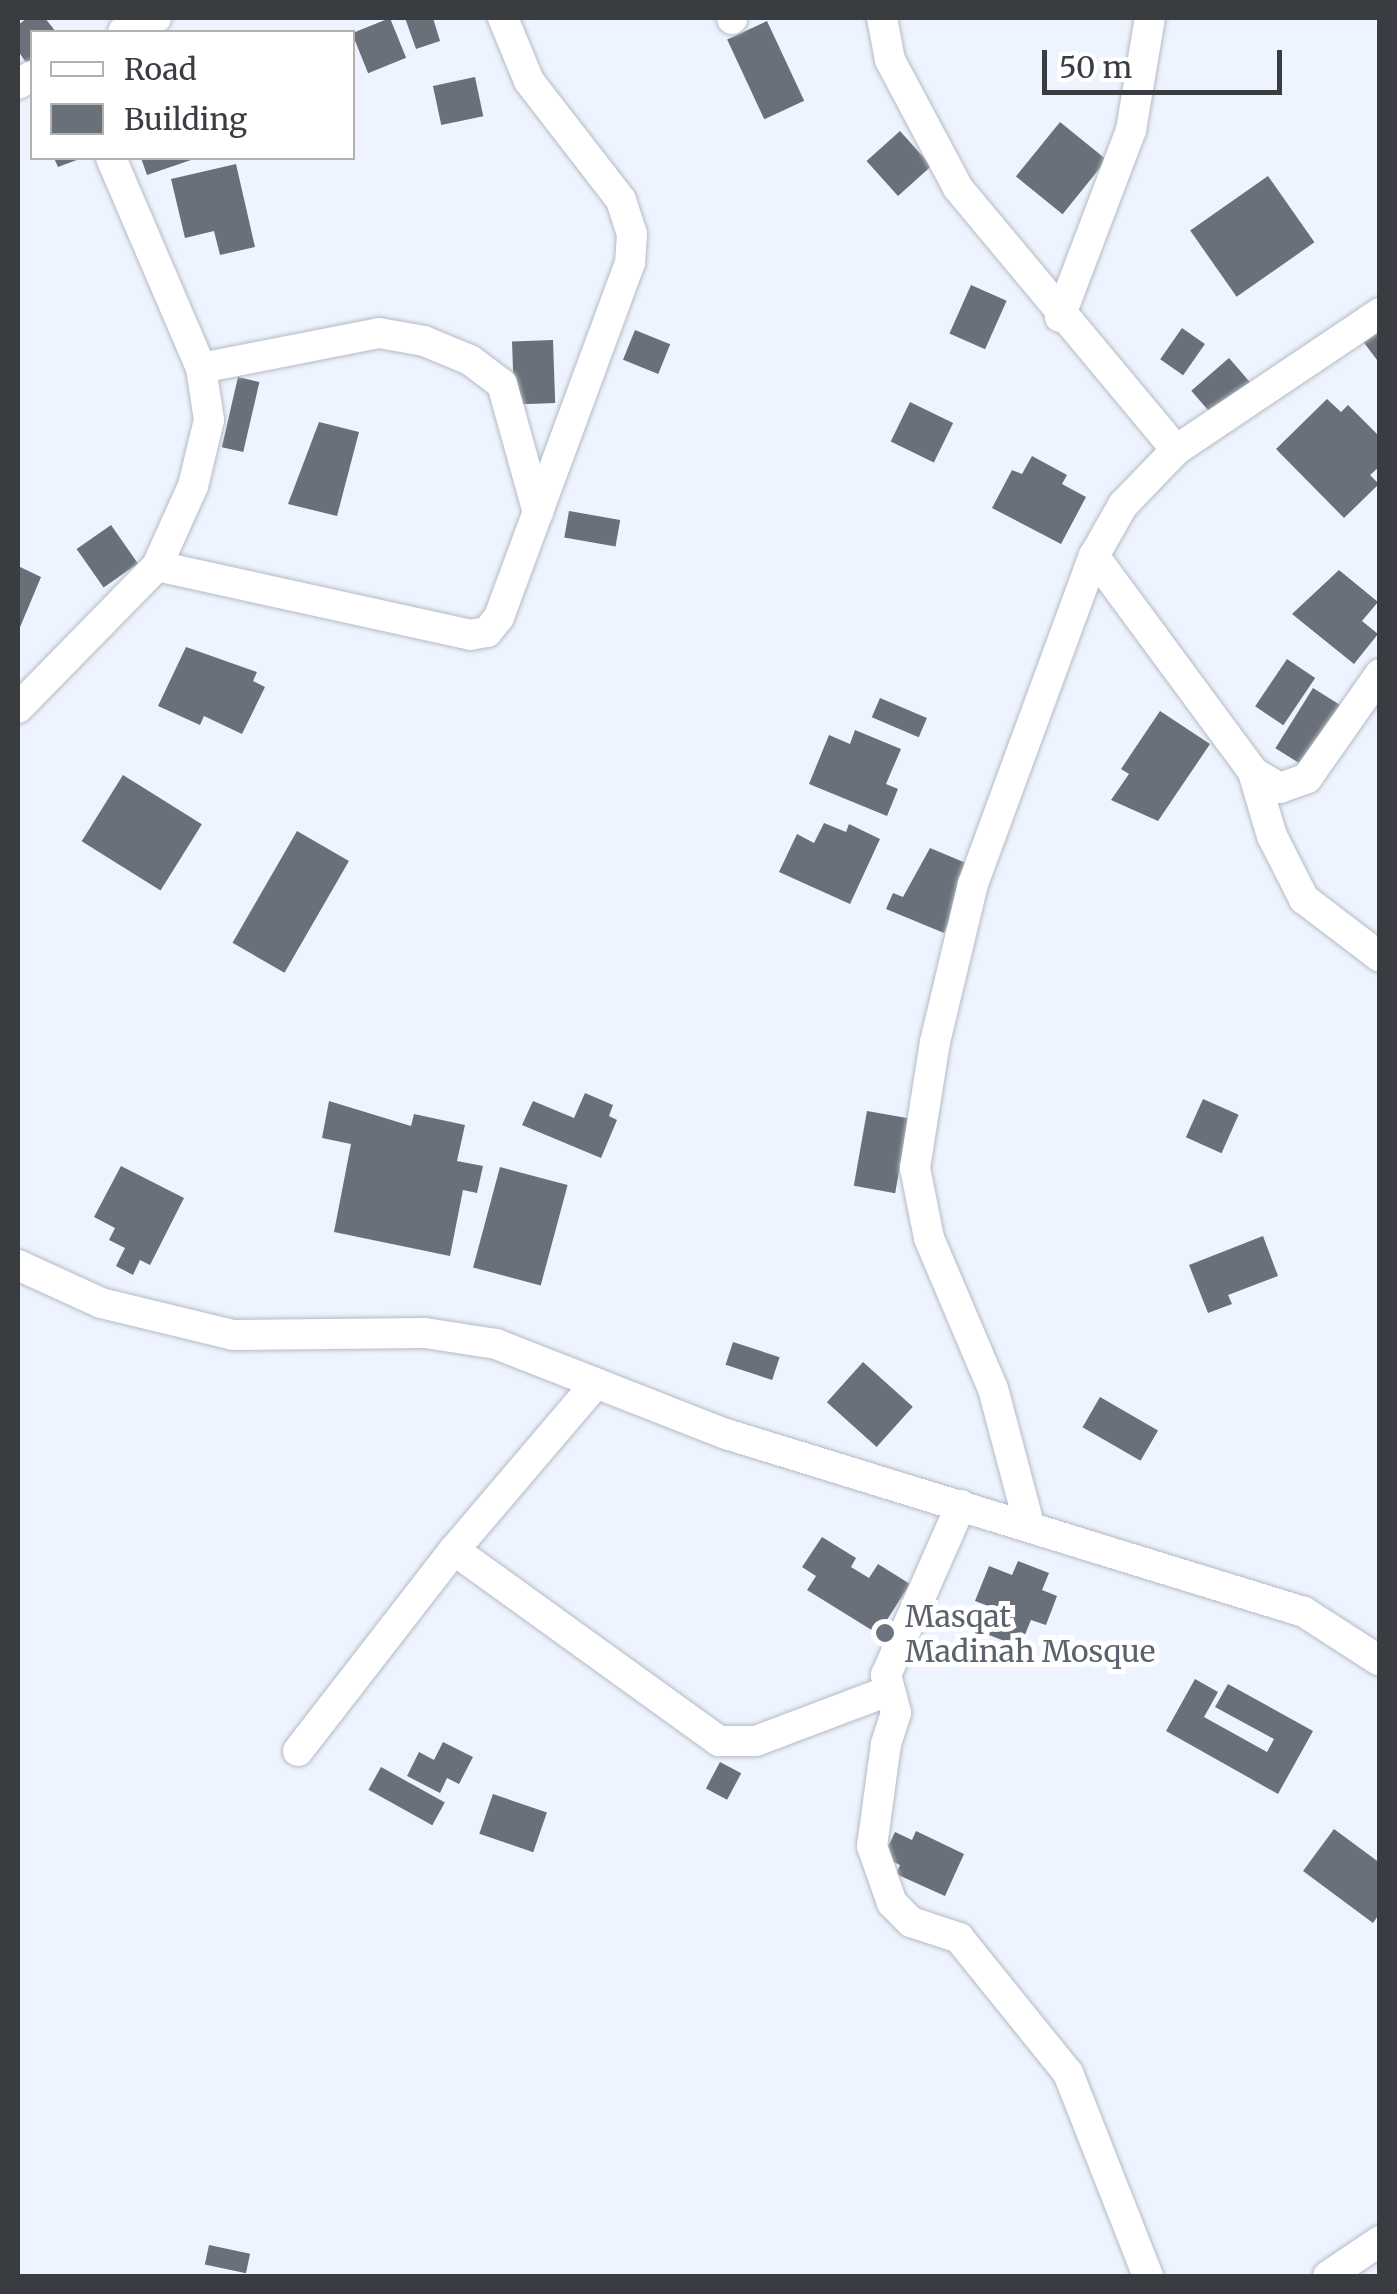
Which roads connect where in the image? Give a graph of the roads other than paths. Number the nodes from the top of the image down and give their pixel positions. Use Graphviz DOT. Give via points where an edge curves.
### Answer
graph roads {
  1 [pos="156,18"];
  2 [pos="502,18"];
  3 [pos="882,18"];
  4 [pos="1150,18"];
  5 [pos="128,30"];
  6 [pos="112,160"];
  7 [pos="1380,313"];
  8 [pos="1060,317"];
  9 [pos="201,368"];
  10 [pos="1176,450"];
  11 [pos="538,513"];
  12 [pos="1094,556"];
  13 [pos="157,566"];
  14 [pos="1380,674"];
  15 [pos="18,708"];
  16 [pos="1253,772"];
  17 [pos="1380,957"];
  18 [pos="18,1265"];
  19 [pos="596,1383"];
  20 [pos="961,1506"];
  21 [pos="1028,1524"];
  22 [pos="454,1550"];
  23 [pos="1380,1662"];
  24 [pos="886,1692"];
  25 [pos="298,1752"];
  26 [pos="1380,2241"];
  27 [pos="1148,2276"];
  28 [pos="1328,2276"];
  1 -- 5 [label="street"];
  2 -- 11 [label="street" via="528,81 621,200 632,234 630,263"];
  3 -- 8 [label="street" via="890,60 919,124 958,188"];
  4 -- 8 [label="street" via="1131,130"];
  6 -- 9 [label="street"];
  7 -- 10 [label="street"];
  8 -- 10 [label="street"];
  9 -- 11 [label="street" via="379,333 424,341 470,360 491,371 508,397"];
  9 -- 13 [label="street" via="209,420 202,454"];
  10 -- 12 [label="street" via="1123,505"];
  11 -- 13 [label="street" via="499,617 488,632 470,635"];
  12 -- 16 [label="street"];
  12 -- 21 [label="street" via="973,884 935,1042 915,1168 929,1238 994,1389"];
  13 -- 15 [label="street"];
  14 -- 16 [label="street" via="1295,787 1280,788"];
  16 -- 17 [label="street" via="1272,836 1304,899"];
  18 -- 19 [label="street" via="100,1304 233,1335 426,1333 496,1344"];
  19 -- 20 [label="street" via="726,1434"];
  19 -- 22 [label="street"];
  20 -- 21 [label="street"];
  20 -- 24 [label="street" via="898,1638"];
  21 -- 23 [label="street" via="1304,1612"];
  22 -- 24 [label="street" via="720,1740 756,1741"];
  22 -- 25 [label="street"];
  24 -- 27 [label="street" via="896,1714 872,1846 892,1903 911,1922 959,1938 1068,2073"];
  26 -- 28 [label="street"];
}
